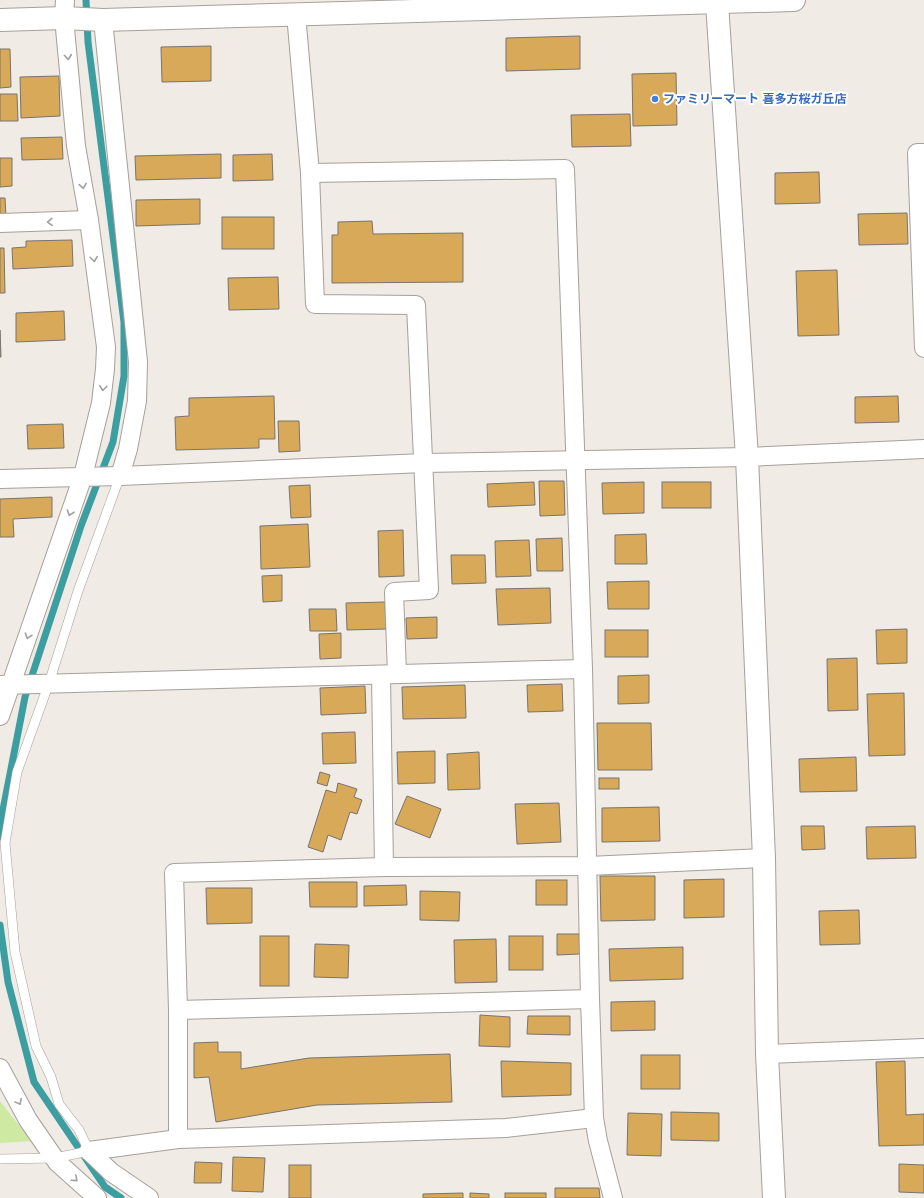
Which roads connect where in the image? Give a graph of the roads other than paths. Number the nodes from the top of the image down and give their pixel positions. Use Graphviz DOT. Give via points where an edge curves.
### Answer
graph roads {
  1 [pos="794,0"];
  2 [pos="717,3"];
  3 [pos="65,9"];
  4 [pos="296,14"];
  5 [pos="0,20"];
  6 [pos="104,20"];
  7 [pos="924,153"];
  8 [pos="310,173"];
  9 [pos="89,220"];
  10 [pos="0,224"];
  11 [pos="923,296"];
  12 [pos="924,348"];
  13 [pos="924,449"];
  14 [pos="747,457"];
  15 [pos="574,461"];
  16 [pos="424,463"];
  17 [pos="83,476"];
  18 [pos="120,476"];
  19 [pos="0,479"];
  20 [pos="582,669"];
  21 [pos="389,674"];
  22 [pos="49,684"];
  23 [pos="5,685"];
  24 [pos="0,716"];
  25 [pos="764,858"];
  26 [pos="588,866"];
  27 [pos="384,867"];
  28 [pos="590,999"];
  29 [pos="178,1010"];
  30 [pos="924,1048"];
  31 [pos="767,1054"];
  32 [pos="0,1068"];
  33 [pos="594,1118"];
  34 [pos="178,1139"];
  35 [pos="90,1151"];
  36 [pos="55,1158"];
  37 [pos="0,1159"];
  38 [pos="97,1198"];
  39 [pos="148,1198"];
  40 [pos="612,1198"];
  41 [pos="774,1198"];
  1 -- 2 [label="street"];
  2 -- 4 [label="street"];
  2 -- 14 [label="street"];
  3 -- 5 [label="street"];
  3 -- 6 [label="street"];
  3 -- 9 [label="street, one-way" via="76,146"];
  4 -- 6 [label="street"];
  4 -- 8 [label="street"];
  6 -- 18 [label="street" via="138,362 137,401"];
  7 -- 11 [label="street" via="917,153"];
  8 -- 15 [label="street" via="565,169"];
  8 -- 16 [label="street" via="314,304 416,305"];
  9 -- 10 [label="street, one-way"];
  9 -- 17 [label="street, one-way" via="106,347 101,403"];
  11 -- 12 [label="street"];
  13 -- 14 [label="street"];
  14 -- 15 [label="street"];
  14 -- 25 [label="street"];
  15 -- 16 [label="street"];
  15 -- 20 [label="street"];
  16 -- 18 [label="street"];
  16 -- 21 [label="street" via="429,590 394,592"];
  17 -- 18 [label="street"];
  17 -- 19 [label="street"];
  17 -- 23 [label="street, one-way"];
  18 -- 22 [label="lane" via="78,591"];
  20 -- 21 [label="street"];
  20 -- 26 [label="street"];
  21 -- 22 [label="street"];
  21 -- 27 [label="street"];
  22 -- 23 [label="street"];
  22 -- 35 [label="lane" via="17,772 4,843 6,872 15,952 36,1046 51,1077 58,1104 79,1130"];
  23 -- 24 [label="street"];
  25 -- 26 [label="street"];
  25 -- 31 [label="street"];
  26 -- 27 [label="street"];
  26 -- 28 [label="street"];
  27 -- 29 [label="street" via="174,873"];
  28 -- 29 [label="street"];
  28 -- 33 [label="street"];
  29 -- 34 [label="street"];
  30 -- 31 [label="street"];
  31 -- 41 [label="street"];
  32 -- 36 [label="street, one-way" via="28,1120"];
  33 -- 34 [label="street" via="506,1128"];
  33 -- 40 [label="street"];
  34 -- 35 [label="street"];
  35 -- 36 [label="lane"];
  35 -- 39 [label="street" via="111,1172"];
  36 -- 37 [label="lane"];
  36 -- 38 [label="street, one-way"];
}
